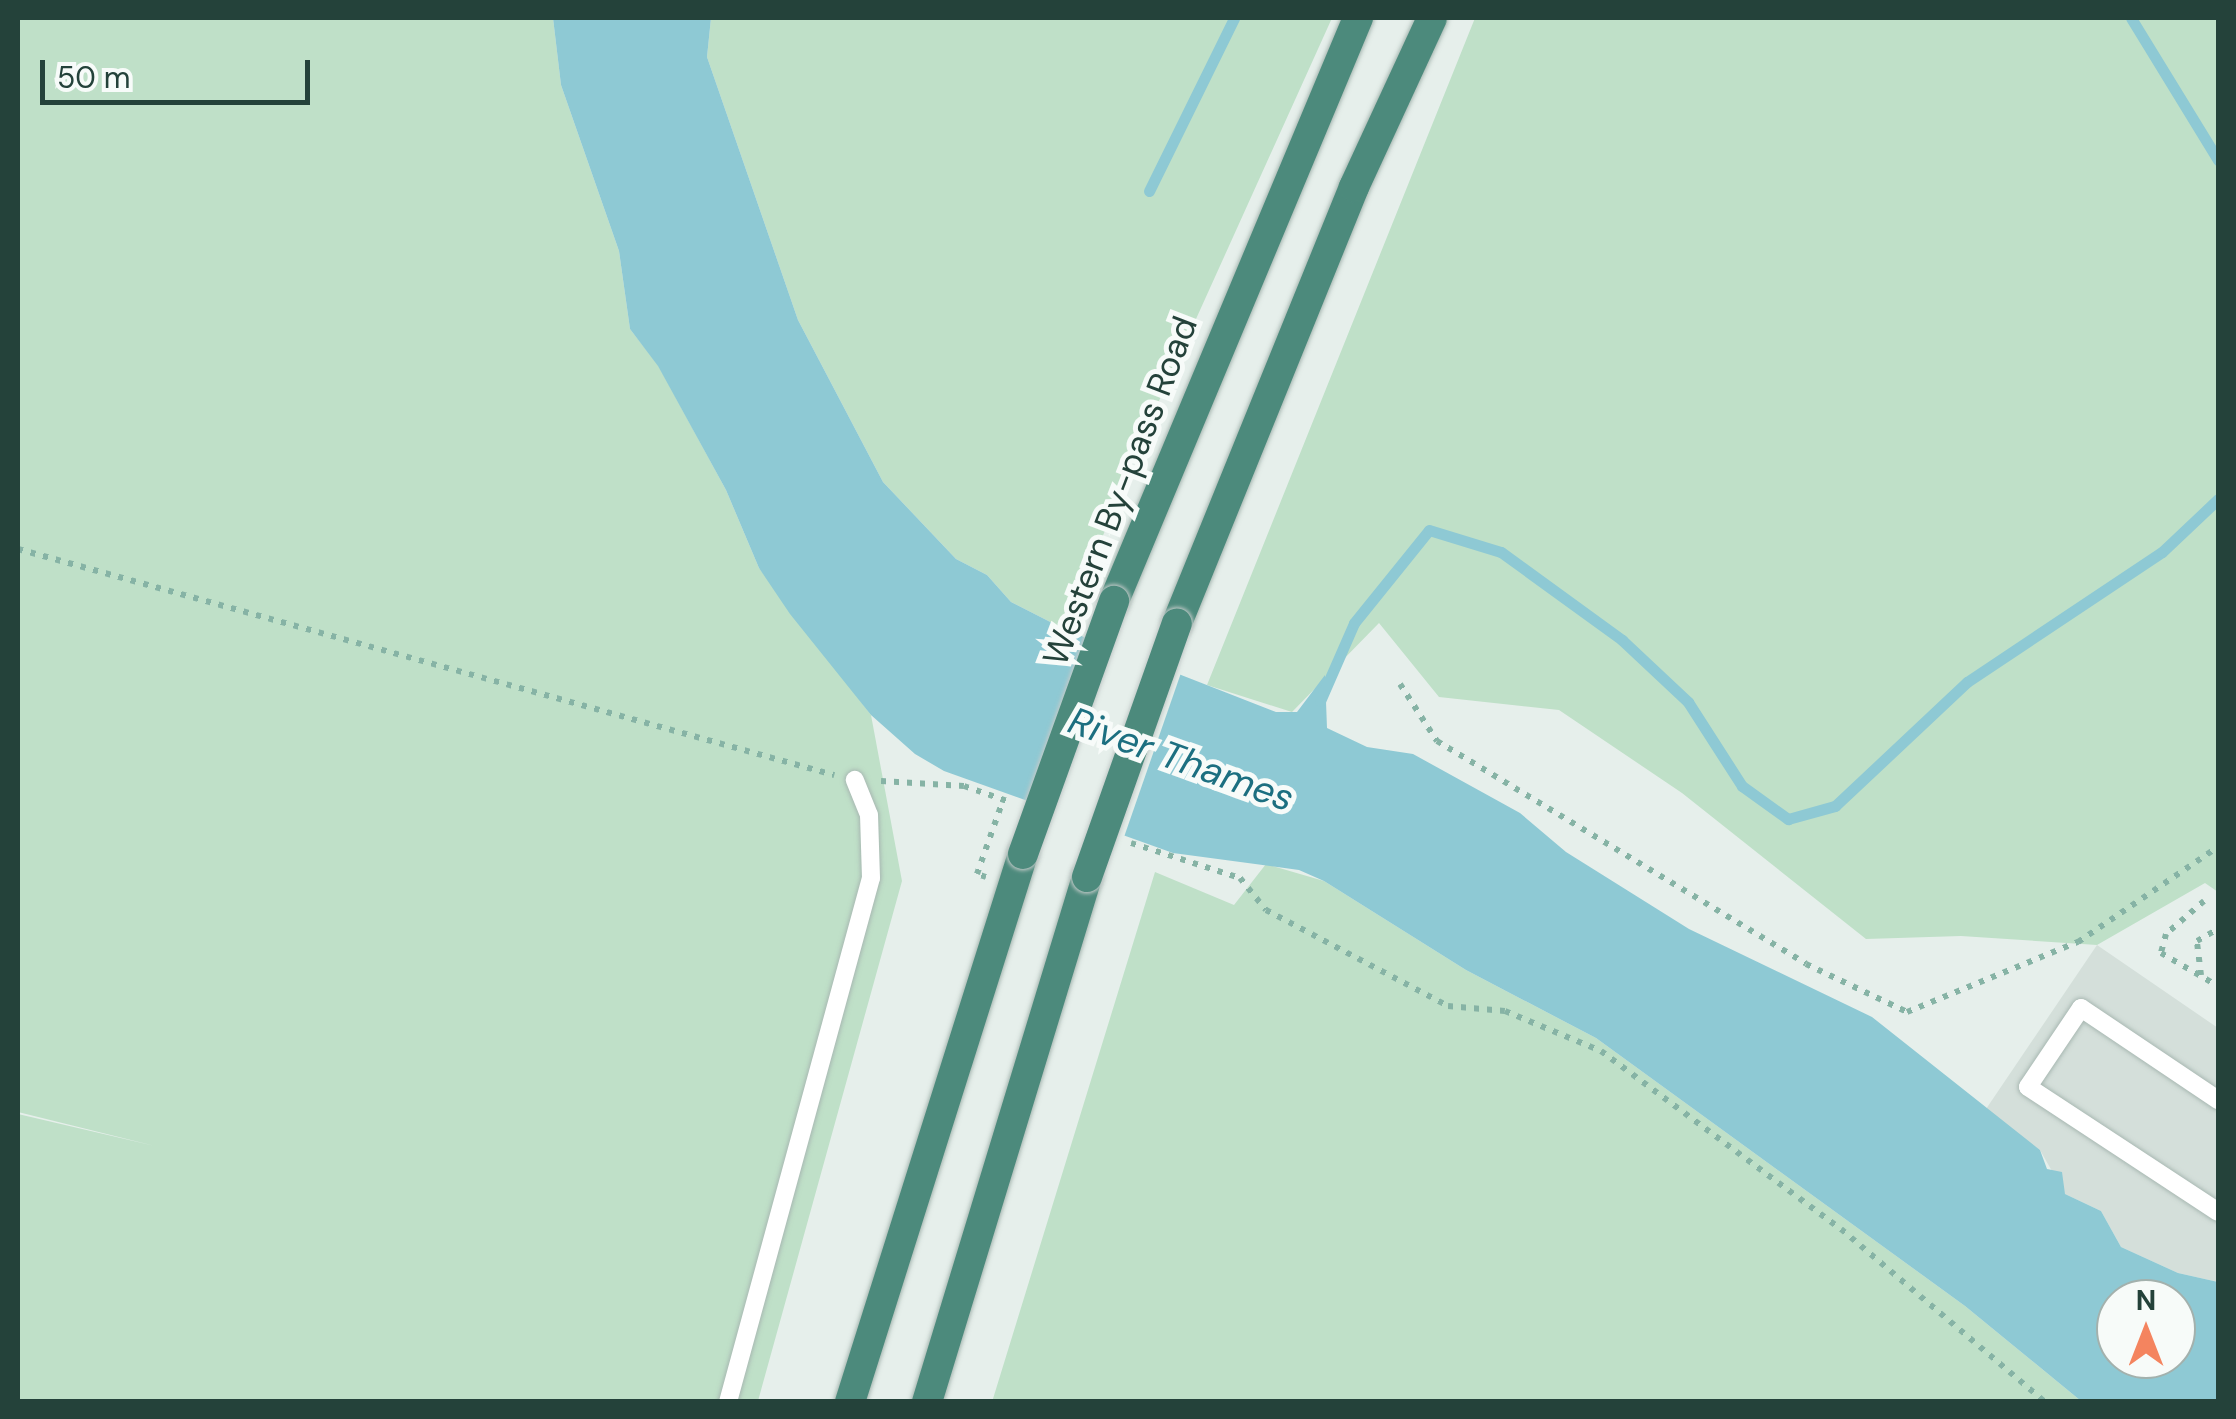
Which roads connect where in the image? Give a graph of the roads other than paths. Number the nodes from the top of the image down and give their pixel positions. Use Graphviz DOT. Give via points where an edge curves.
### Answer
graph roads {
  1 [pos="1358,18"];
  2 [pos="1432,18"];
  3 [pos="855,780"];
  4 [pos="2218,1100"];
  5 [pos="2218,1212"];
  6 [pos="728,1402"];
  7 [pos="850,1402"];
  8 [pos="927,1402"];
  1 -- 7 [label="highway, Western By-pass Road, bridge" via="1114,600 1023,854"];
  2 -- 8 [label="highway, bridge" via="1354,188 1177,623 1087,876"];
  3 -- 6 [label="lane" via="869,815 872,878"];
  4 -- 5 [label="lane" via="2081,1008 2028,1087"];
}
